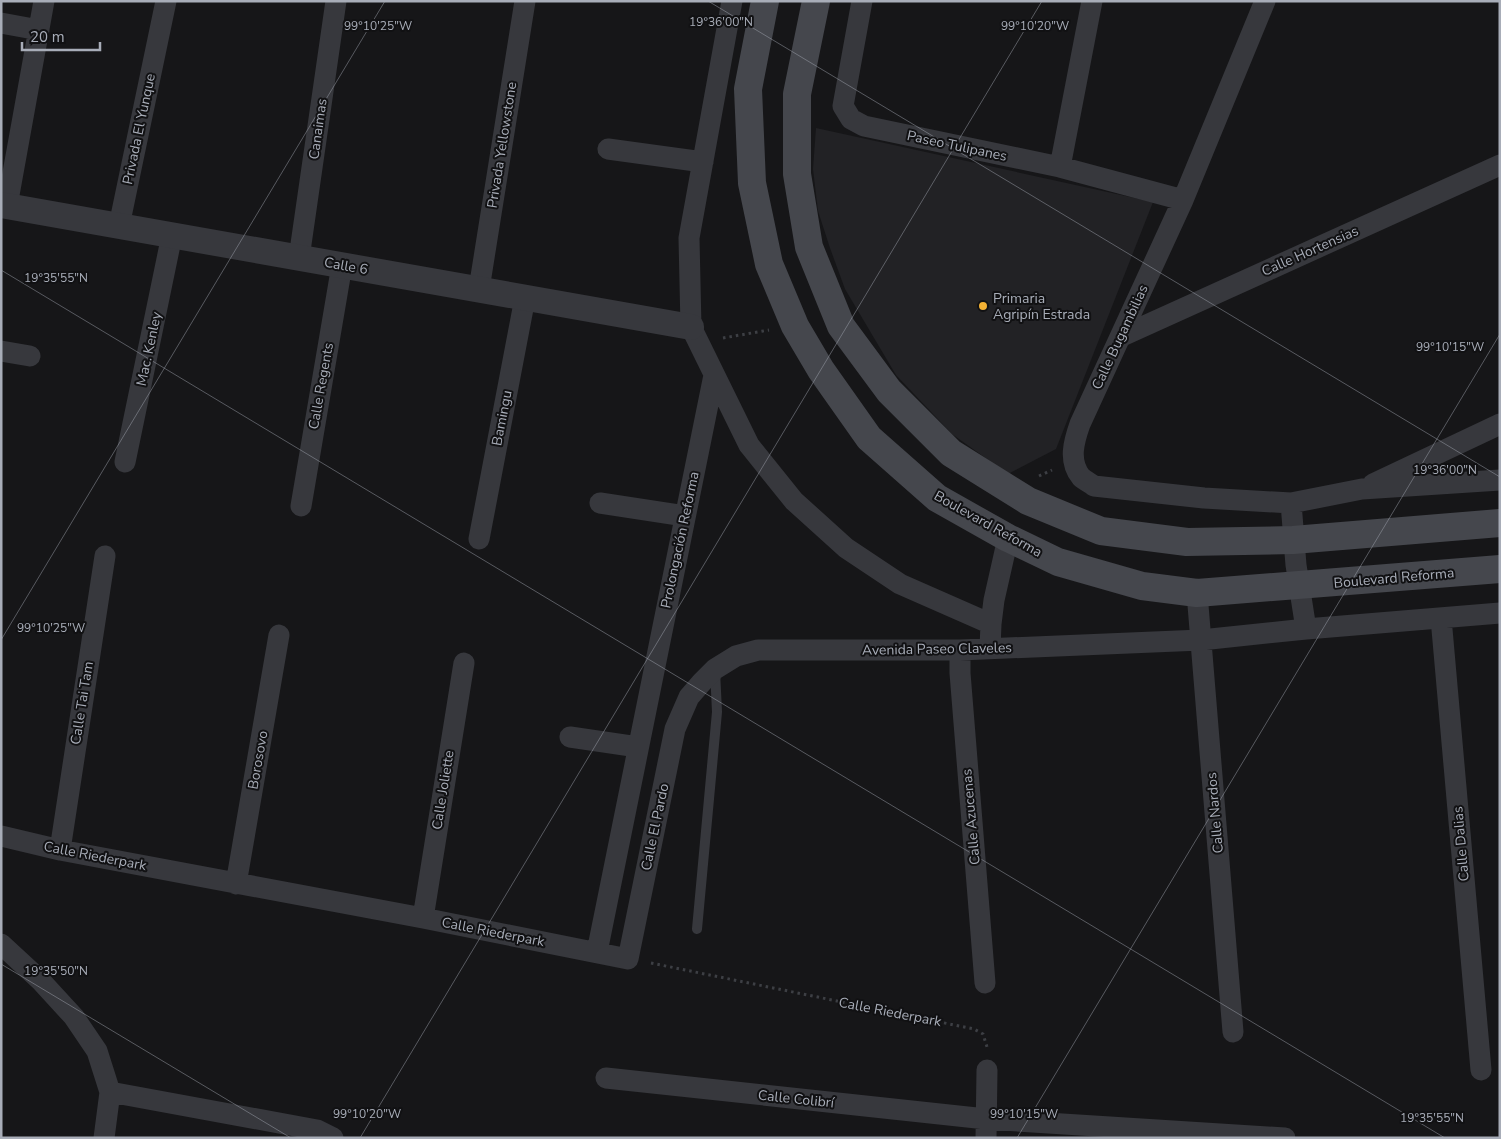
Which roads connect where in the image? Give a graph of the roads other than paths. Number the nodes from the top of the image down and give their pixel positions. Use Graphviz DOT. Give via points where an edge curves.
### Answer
graph roads {
  1 [pos="44,1"];
  2 [pos="166,1"];
  3 [pos="336,1"];
  4 [pos="525,1"];
  5 [pos="732,1"];
  6 [pos="765,1"];
  7 [pos="816,1"];
  8 [pos="862,1"];
  9 [pos="1092,1"];
  10 [pos="1265,1"];
  11 [pos="1,23"];
  12 [pos="39,30"];
  13 [pos="608,149"];
  14 [pos="704,162"];
  15 [pos="1500,165"];
  16 [pos="1060,167"];
  17 [pos="1183,200"];
  18 [pos="4,205"];
  19 [pos="119,226"];
  20 [pos="172,235"];
  21 [pos="299,258"];
  22 [pos="342,265"];
  23 [pos="479,289"];
  24 [pos="525,298"];
  25 [pos="695,334"];
  26 [pos="1120,337"];
  27 [pos="1,351"];
  28 [pos="30,356"];
  29 [pos="714,375"];
  30 [pos="1500,424"];
  31 [pos="125,462"];
  32 [pos="1500,480"];
  33 [pos="1362,489"];
  34 [pos="600,503"];
  35 [pos="1291,503"];
  36 [pos="301,506"];
  37 [pos="684,516"];
  38 [pos="1500,523"];
  39 [pos="1008,538"];
  40 [pos="479,539"];
  41 [pos="1293,540"];
  42 [pos="105,556"];
  43 [pos="1500,569"];
  44 [pos="1298,585"];
  45 [pos="1197,593"];
  46 [pos="1500,613"];
  47 [pos="1441,618"];
  48 [pos="991,624"];
  49 [pos="1306,629"];
  50 [pos="279,636"];
  51 [pos="1201,640"];
  52 [pos="990,648"];
  53 [pos="960,650"];
  54 [pos="464,663"];
  55 [pos="715,669"];
  56 [pos="689,697"];
  57 [pos="570,737"];
  58 [pos="638,747"];
  59 [pos="1,836"];
  60 [pos="60,850"];
  61 [pos="236,884"];
  62 [pos="423,918"];
  63 [pos="696,929"];
  64 [pos="1,944"];
  65 [pos="597,952"];
  66 [pos="628,959"];
  67 [pos="985,983"];
  68 [pos="1233,1032"];
  69 [pos="988,1070"];
  70 [pos="1481,1070"];
  71 [pos="606,1078"];
  72 [pos="110,1092"];
  73 [pos="986,1129"];
  74 [pos="104,1138"];
  75 [pos="333,1138"];
  76 [pos="1285,1138"];
  1 -- 12 [label="street"];
  2 -- 19 [label="street, Privada El Yunque"];
  3 -- 21 [label="street, Canaimas"];
  4 -- 23 [label="street, Privada Yellowstone"];
  5 -- 14 [label="street"];
  6 -- 39 [label="main road, Boulevard Reforma" via="748,89 752,183 769,264 795,326 821,370 869,438 937,498"];
  7 -- 41 [label="main road" via="798,94 797,174 809,247 842,326 888,392 951,453 1028,501 1102,531 1187,542"];
  8 -- 16 [label="street, Paseo Tulipanes" via="843,106 851,119 864,126"];
  9 -- 16 [label="street"];
  10 -- 17 [label="street, Calle Bugambilias"];
  11 -- 12 [label="street"];
  12 -- 18 [label="street"];
  13 -- 14 [label="street"];
  14 -- 25 [label="street" via="689,238"];
  15 -- 26 [label="street, Calle Hortensias"];
  16 -- 17 [label="street, Paseo Tulipanes"];
  17 -- 26 [label="street, Calle Bugambilias"];
  18 -- 19 [label="street, Calle 6"];
  19 -- 20 [label="street, Calle 6"];
  20 -- 21 [label="street, Calle 6"];
  20 -- 31 [label="street, Mac. Kenley"];
  21 -- 22 [label="street, Calle 6"];
  22 -- 23 [label="street, Calle 6"];
  22 -- 36 [label="street, Calle Regents"];
  23 -- 24 [label="street, Calle 6"];
  24 -- 25 [label="street, Calle 6"];
  24 -- 40 [label="street, Bamingu"];
  25 -- 29 [label="street"];
  26 -- 35 [label="street, Calle Bugambilias" via="1074,440 1073,460 1081,477 1094,486"];
  27 -- 28 [label="street"];
  29 -- 37 [label="street, Prolongación Reforma"];
  29 -- 48 [label="street" via="749,445 794,501 846,548 900,584"];
  30 -- 33 [label="street"];
  32 -- 33 [label="street"];
  33 -- 35 [label="street, Calle Bugambilias"];
  34 -- 37 [label="street"];
  35 -- 41 [label="street"];
  37 -- 58 [label="street, Prolongación Reforma"];
  38 -- 41 [label="main road"];
  39 -- 45 [label="main road, Boulevard Reforma" via="1058,562 1142,586"];
  39 -- 48 [label="street"];
  41 -- 44 [label="street"];
  42 -- 60 [label="street, Calle Tai Tam"];
  43 -- 44 [label="main road, Boulevard Reforma"];
  44 -- 45 [label="main road, Boulevard Reforma"];
  44 -- 49 [label="street"];
  45 -- 51 [label="street, Calle Nardos"];
  46 -- 47 [label="street, Avenida Paseo Claveles"];
  47 -- 49 [label="street, Avenida Paseo Claveles"];
  47 -- 70 [label="street, Calle Dalias"];
  48 -- 52 [label="street"];
  49 -- 51 [label="street, Avenida Paseo Claveles"];
  50 -- 61 [label="street, Borosovo"];
  51 -- 52 [label="street, Avenida Paseo Claveles"];
  51 -- 68 [label="street, Calle Nardos"];
  52 -- 53 [label="street, Avenida Paseo Claveles"];
  53 -- 55 [label="street, Avenida Paseo Claveles" via="758,650 736,656"];
  53 -- 67 [label="street, Calle Azucenas"];
  54 -- 62 [label="street, Calle Joliette"];
  55 -- 56 [label="street, Avenida Paseo Claveles"];
  55 -- 63 [label="lane" via="717,712"];
  56 -- 66 [label="street, Calle El Pardo" via="676,729"];
  57 -- 58 [label="street"];
  58 -- 65 [label="street"];
  59 -- 60 [label="street, Calle Riederpark"];
  60 -- 61 [label="street, Calle Riederpark"];
  61 -- 62 [label="street, Calle Riederpark"];
  62 -- 65 [label="street, Calle Riederpark"];
  64 -- 72 [label="street" via="74,1017 97,1051"];
  65 -- 66 [label="street, Calle Riederpark"];
  69 -- 73 [label="street"];
  71 -- 73 [label="street, Calle Colibrí"];
  72 -- 74 [label="street"];
  72 -- 75 [label="street" via="317,1130"];
  73 -- 76 [label="street, Calle Colibrí"];
}
